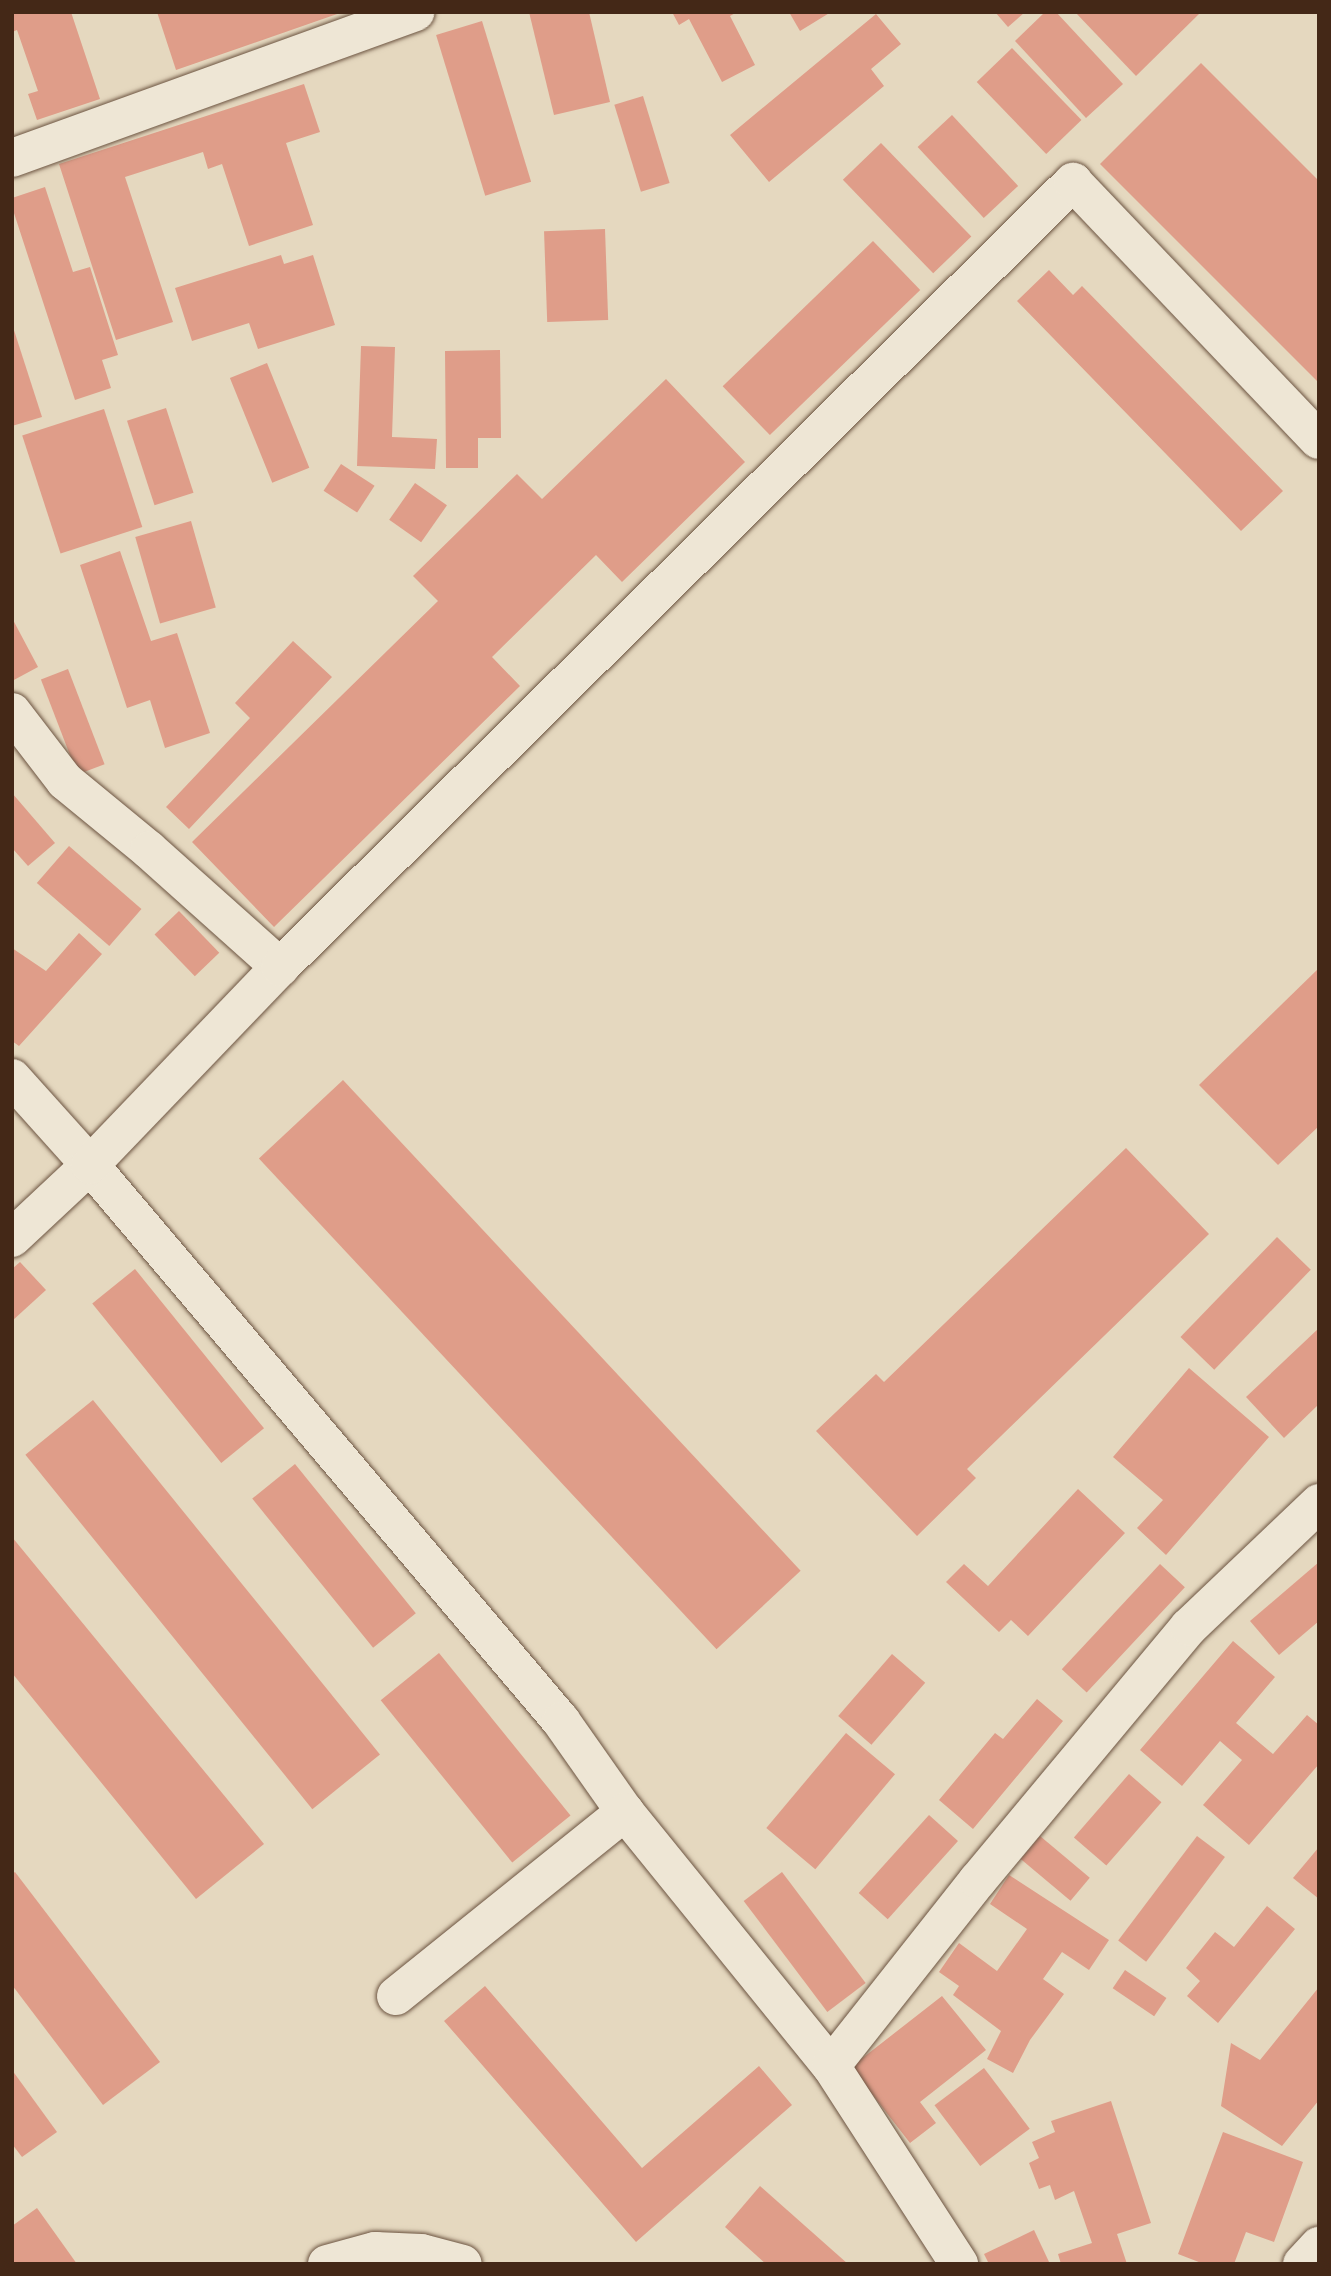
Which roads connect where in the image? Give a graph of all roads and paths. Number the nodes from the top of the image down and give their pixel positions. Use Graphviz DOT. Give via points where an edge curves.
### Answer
graph roads {
  1 [pos="415,12"];
  2 [pos="12,158"];
  3 [pos="1319,440"];
  4 [pos="12,712"];
  5 [pos="280,967"];
  6 [pos="12,1078"];
  7 [pos="90,1165"];
  8 [pos="12,1238"];
  9 [pos="1319,1503"];
  10 [pos="625,1812"];
  11 [pos="396,1996"];
  12 [pos="831,2066"];
  13 [pos="423,2259"];
  14 [pos="327,2264"];
  15 [pos="463,2264"];
  16 [pos="959,2264"];
  1 -- 2 [label="street"];
  3 -- 5 [label="street" via="1073,182"];
  4 -- 5 [label="street" via="65,781"];
  5 -- 7 [label="street"];
  6 -- 7 [label="street"];
  7 -- 8 [label="street"];
  7 -- 10 [label="street" via="561,1721"];
  9 -- 12 [label="street" via="1189,1627 978,1880"];
  10 -- 11 [label="street"];
  10 -- 12 [label="street"];
  12 -- 16 [label="street"];
  13 -- 14 [label="street" via="375,2251"];
  13 -- 15 [label="street"];
}
